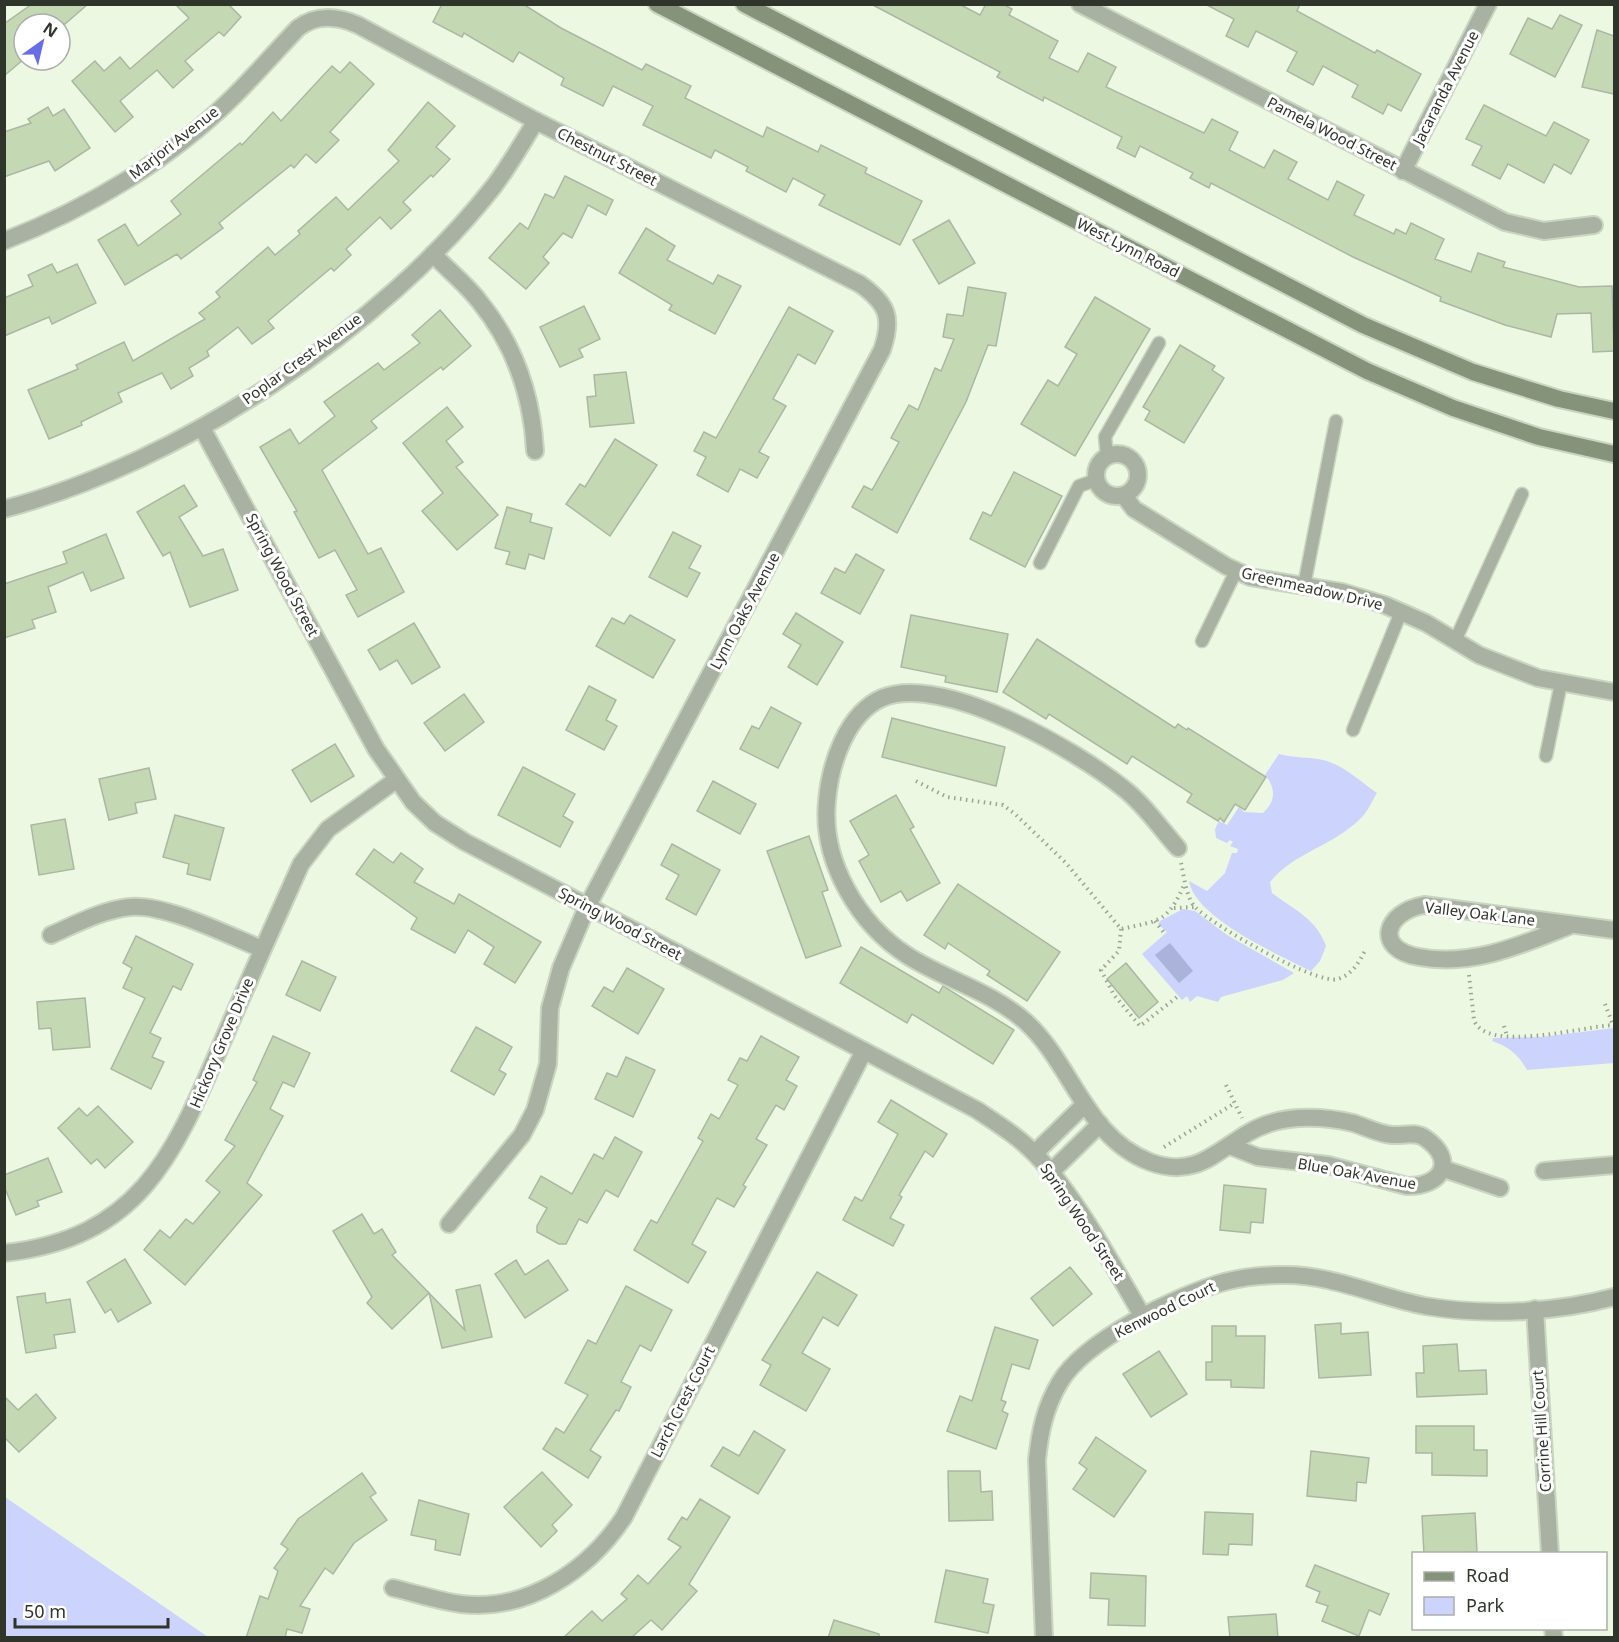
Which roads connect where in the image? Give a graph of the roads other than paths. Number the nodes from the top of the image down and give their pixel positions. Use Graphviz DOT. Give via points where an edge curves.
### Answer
graph roads {
  1 [pos="657,4"];
  2 [pos="744,4"];
  3 [pos="1080,4"];
  4 [pos="1488,4"];
  5 [pos="322,17"];
  6 [pos="536,121"];
  7 [pos="1403,171"];
  8 [pos="1594,225"];
  9 [pos="4,241"];
  10 [pos="433,254"];
  11 [pos="885,310"];
  12 [pos="1159,343"];
  13 [pos="1614,411"];
  14 [pos="1336,421"];
  15 [pos="202,428"];
  16 [pos="535,451"];
  17 [pos="1614,454"];
  18 [pos="1107,456"];
  19 [pos="1096,480"];
  20 [pos="1522,494"];
  21 [pos="1124,496"];
  22 [pos="4,509"];
  23 [pos="1040,563"];
  24 [pos="1236,571"];
  25 [pos="1304,586"];
  26 [pos="1401,612"];
  27 [pos="1455,640"];
  28 [pos="1202,641"];
  29 [pos="1562,682"];
  30 [pos="1614,692"];
  31 [pos="1353,730"];
  32 [pos="1546,756"];
  33 [pos="396,780"];
  34 [pos="1178,848"];
  35 [pos="587,907"];
  36 [pos="1569,926"];
  37 [pos="1614,930"];
  38 [pos="51,935"];
  39 [pos="262,949"];
  40 [pos="864,1052"];
  41 [pos="1084,1105"];
  42 [pos="1100,1124"];
  43 [pos="1230,1146"];
  44 [pos="1035,1154"];
  45 [pos="1614,1165"];
  46 [pos="1444,1169"];
  47 [pos="1544,1171"];
  48 [pos="1051,1172"];
  49 [pos="1500,1188"];
  50 [pos="449,1224"];
  51 [pos="4,1253"];
  52 [pos="1614,1297"];
  53 [pos="1534,1309"];
  54 [pos="1143,1317"];
  55 [pos="1550,1552"];
  56 [pos="393,1588"];
  57 [pos="1044,1638"];
  1 -- 17 [label="main road, West Lynn Road" via="1367,371 1463,412 1539,437"];
  2 -- 13 [label="main road" via="1382,333 1473,372 1559,399"];
  3 -- 7 [label="street, Pamela Wood Street"];
  4 -- 7 [label="street, Jacaranda Avenue"];
  5 -- 6 [label="street, Chestnut Street" via="358,25"];
  5 -- 9 [label="street, Marjori Avenue" via="298,27 234,96 158,159 88,203"];
  6 -- 10 [label="street, Poplar Crest Avenue" via="492,188"];
  6 -- 11 [label="street, Chestnut Street" via="860,284 874,294"];
  7 -- 8 [label="street, Pamela Wood Street" via="1505,222 1544,231"];
  10 -- 15 [label="street, Poplar Crest Avenue" via="328,343"];
  10 -- 16 [label="street" via="479,301 504,338 524,378"];
  11 -- 35 [label="street, Lynn Oaks Avenue" via="888,327 882,350"];
  12 -- 18 [label="lane" via="1105,437"];
  14 -- 25 [label="lane"];
  15 -- 22 [label="street, Poplar Crest Avenue" via="93,479"];
  15 -- 33 [label="street, Spring Wood Street"];
  18 -- 19 [label="street" via="1097,466"];
  18 -- 21 [label="street" via="1121,454 1137,467 1138,481"];
  19 -- 21 [label="street, Greenmeadow Drive" via="1103,492"];
  19 -- 23 [label="lane" via="1079,486"];
  20 -- 27 [label="lane"];
  21 -- 24 [label="street, Greenmeadow Drive" via="1134,509"];
  24 -- 25 [label="street, Greenmeadow Drive"];
  24 -- 28 [label="lane"];
  25 -- 26 [label="street, Greenmeadow Drive" via="1342,592"];
  26 -- 27 [label="street, Greenmeadow Drive"];
  26 -- 31 [label="lane"];
  27 -- 29 [label="street, Greenmeadow Drive" via="1479,655 1538,678"];
  29 -- 30 [label="street, Greenmeadow Drive"];
  29 -- 32 [label="lane"];
  33 -- 35 [label="street, Spring Wood Street" via="435,823"];
  33 -- 39 [label="street, Hickory Grove Drive" via="328,829 313,845"];
  34 -- 41 [label="street" via="1125,789 1095,768 1043,735 998,713 947,698 893,695 880,699 854,722 836,758 826,826 832,853 852,900 868,921 909,957 994,999 1025,1021 1047,1044"];
  35 -- 40 [label="street, Spring Wood Street"];
  35 -- 50 [label="street, Lynn Oaks Avenue" via="550,1008 548,1064 535,1110 522,1135"];
  36 -- 36 [label="street, Valley Oak Lane" via="1516,948 1468,959 1443,960 1402,953 1389,941 1395,917 1424,905"];
  36 -- 37 [label="street, Valley Oak Lane"];
  38 -- 39 [label="street" via="92,917 132,906 194,921"];
  39 -- 51 [label="street, Hickory Grove Drive" via="190,1117 153,1178 119,1211 87,1232 30,1250"];
  40 -- 44 [label="street, Spring Wood Street" via="977,1110"];
  40 -- 56 [label="street, Larch Crest Court" via="610,1539 573,1571 526,1598 462,1604"];
  41 -- 42 [label="street"];
  41 -- 44 [label="street"];
  42 -- 43 [label="street" via="1131,1152 1167,1167 1189,1167 1212,1159"];
  42 -- 48 [label="street"];
  43 -- 46 [label="street, Blue Oak Avenue" via="1258,1157 1328,1165 1407,1186 1420,1186 1441,1175"];
  43 -- 46 [label="street" via="1249,1132 1274,1122 1322,1118 1387,1135 1420,1135 1437,1149"];
  44 -- 48 [label="street, Spring Wood Street"];
  45 -- 47 [label="street"];
  46 -- 49 [label="street"];
  48 -- 54 [label="street, Spring Wood Street"];
  52 -- 53 [label="street, Kenwood Court"];
  53 -- 54 [label="street, Kenwood Court" via="1478,1311 1425,1306 1286,1274 1226,1281"];
  53 -- 55 [label="street, Corrine Hill Court"];
  54 -- 57 [label="street, Kenwood Court" via="1088,1351 1068,1370 1047,1405 1037,1460"];
}
